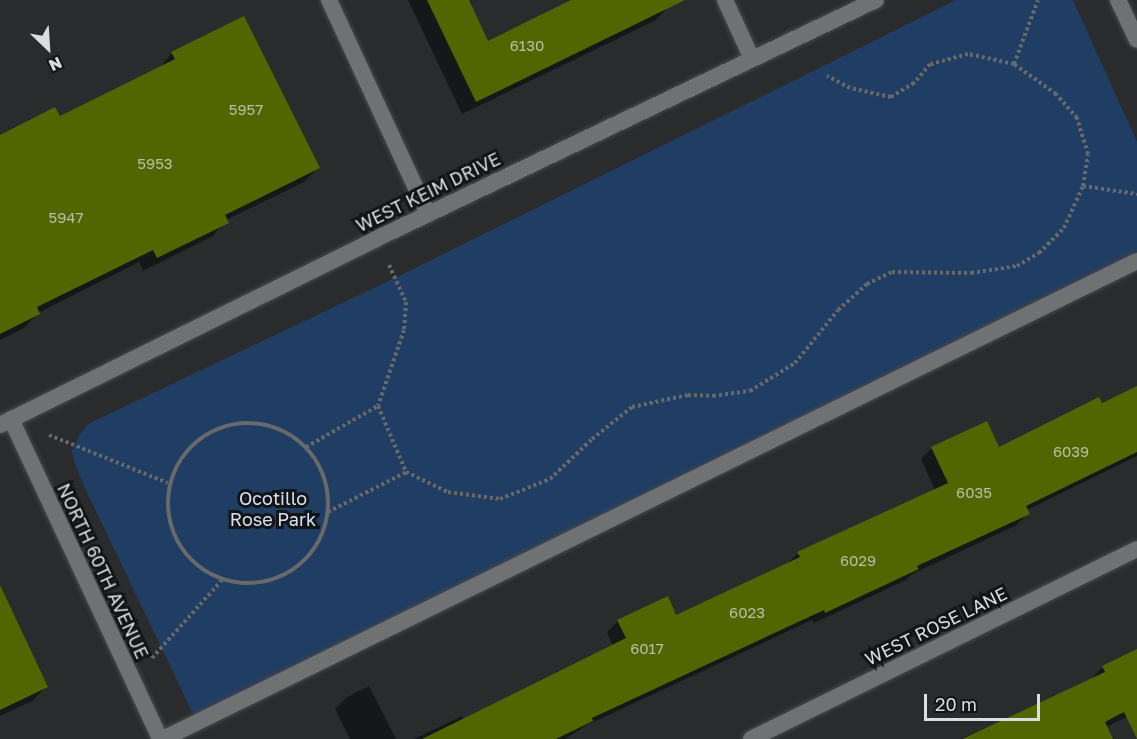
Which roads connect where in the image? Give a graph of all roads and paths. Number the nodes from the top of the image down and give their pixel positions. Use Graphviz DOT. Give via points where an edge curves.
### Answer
graph roads {
  1 [pos="329,0"];
  2 [pos="725,0"];
  3 [pos="876,0"];
  4 [pos="1038,0"];
  5 [pos="1118,0"];
  6 [pos="1137,40"];
  7 [pos="752,59"];
  8 [pos="1014,64"];
  9 [pos="827,76"];
  10 [pos="1083,186"];
  11 [pos="1137,194"];
  12 [pos="428,214"];
  13 [pos="376,238"];
  14 [pos="1137,261"];
  15 [pos="378,406"];
  16 [pos="5,422"];
  17 [pos="305,447"];
  18 [pos="406,472"];
  19 [pos="168,483"];
  20 [pos="328,512"];
  21 [pos="1137,549"];
  22 [pos="222,580"];
  23 [pos="132,681"];
  24 [pos="162,739"];
  25 [pos="751,739"];
  1 -- 12 [label="street"];
  2 -- 7 [label="street"];
  3 -- 7 [label="street, WEST KEIM DRIVE"];
  4 -- 8 [label="path"];
  5 -- 6 [label="street"];
  7 -- 12 [label="street, WEST KEIM DRIVE"];
  8 -- 9 [label="path" via="969,54 930,64 914,82 891,97 850,88"];
  8 -- 10 [label="path" via="1056,93 1077,118 1088,154"];
  10 -- 11 [label="path"];
  10 -- 18 [label="path" via="1064,228 1040,253 1017,266 971,273 892,272 867,284 838,310 795,363 750,391 688,395 632,407 550,479 500,499 447,492"];
  12 -- 13 [label="street, WEST KEIM DRIVE"];
  13 -- 15 [label="path" via="406,302 404,330"];
  13 -- 16 [label="street, WEST KEIM DRIVE"];
  14 -- 24 [label="street"];
  15 -- 17 [label="path"];
  15 -- 18 [label="path"];
  16 -- 19 [label="path"];
  16 -- 23 [label="street, NORTH 60TH AVENUE"];
  17 -- 19 [label="path" via="294,436 267,424 240,422 210,431 188,448"];
  17 -- 20 [label="path" via="324,474"];
  18 -- 20 [label="path"];
  19 -- 22 [label="path" via="168,519 178,545 197,566"];
  20 -- 22 [label="path" via="325,529 311,554 290,572 250,584"];
  21 -- 25 [label="street, WEST ROSE LANE"];
  22 -- 23 [label="path"];
  23 -- 24 [label="street, NORTH 60TH AVENUE"];
}
